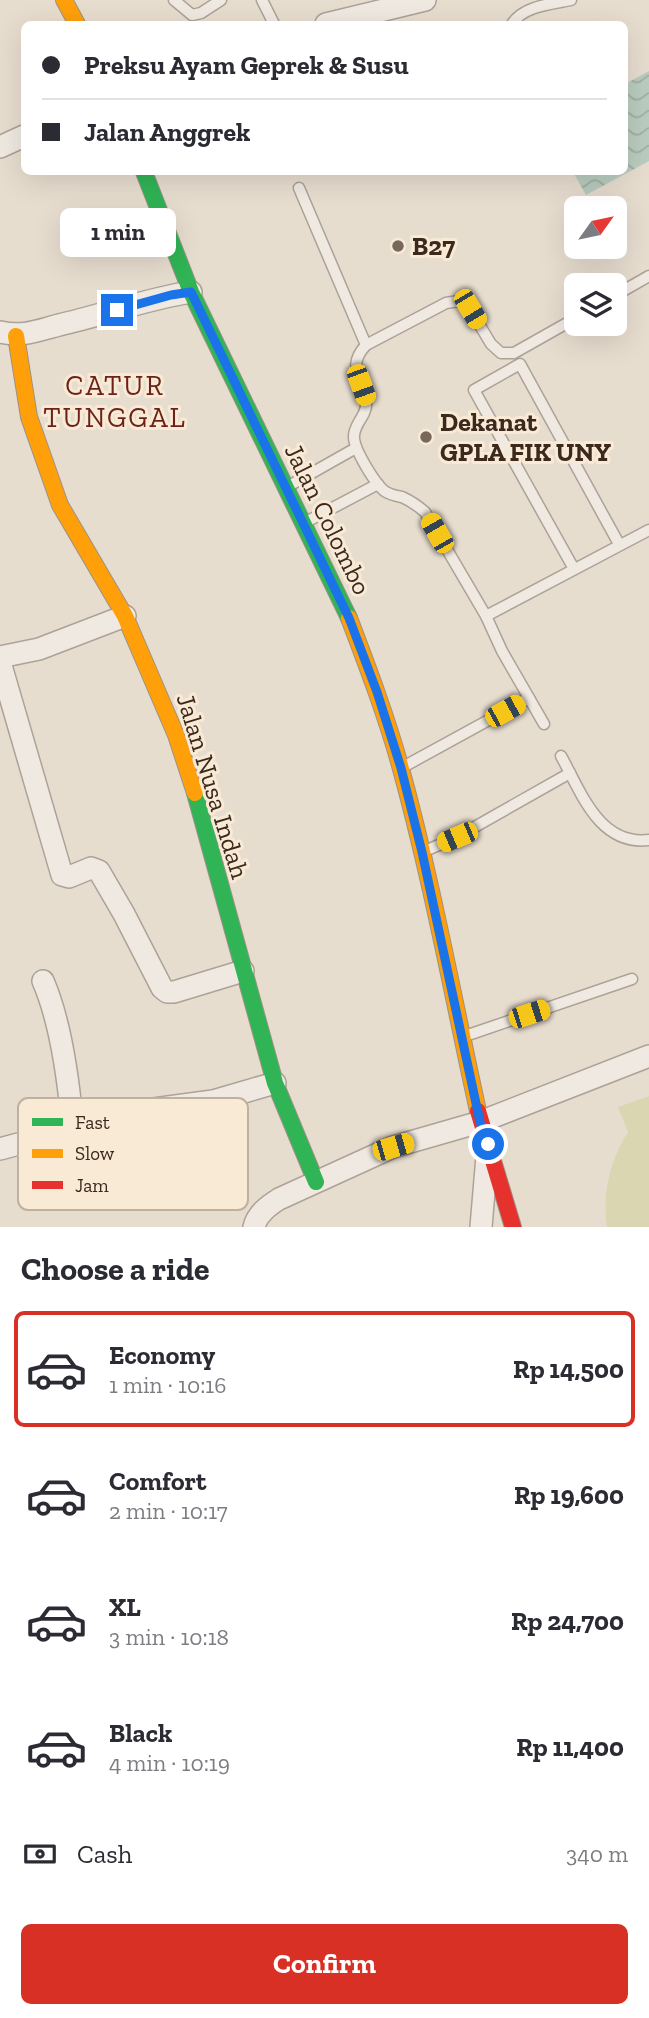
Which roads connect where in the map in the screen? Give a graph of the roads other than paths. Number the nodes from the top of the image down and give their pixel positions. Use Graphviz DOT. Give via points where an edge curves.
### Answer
graph roads {
  1 [pos="64,0"];
  2 [pos="174,0"];
  3 [pos="221,0"];
  4 [pos="262,0"];
  5 [pos="425,0"];
  6 [pos="570,0"];
  7 [pos="538,3"];
  8 [pos="75,21"];
  9 [pos="272,21"];
  10 [pos="338,21"];
  11 [pos="515,21"];
  12 [pos="21,137"];
  13 [pos="0,147"];
  14 [pos="145,175"];
  15 [pos="299,188"];
  16 [pos="649,276"];
  17 [pos="627,289"];
  18 [pos="191,292"];
  19 [pos="564,325"];
  20 [pos="8,334"];
  21 [pos="366,345"];
  22 [pos="356,448"];
  23 [pos="378,484"];
  24 [pos="284,488"];
  25 [pos="303,523"];
  26 [pos="649,530"];
  27 [pos="619,544"];
  28 [pos="573,569"];
  29 [pos="125,616"];
  30 [pos="486,616"];
  31 [pos="0,660"];
  32 [pos="529,698"];
  33 [pos="544,724"];
  34 [pos="561,755"];
  35 [pos="401,768"];
  36 [pos="570,772"];
  37 [pos="649,840"];
  38 [pos="422,852"];
  39 [pos="243,971"];
  40 [pos="632,979"];
  41 [pos="43,981"];
  42 [pos="462,1037"];
  43 [pos="649,1056"];
  44 [pos="275,1083"];
  45 [pos="70,1098"];
  46 [pos="223,1098"];
  47 [pos="480,1122"];
  48 [pos="18,1144"];
  49 [pos="488,1144"];
  50 [pos="0,1149"];
  51 [pos="316,1182"];
  52 [pos="254,1227"];
  53 [pos="481,1227"];
  54 [pos="513,1227"];
  1 -- 8 [label="main road"];
  2 -- 3 [label="lane" via="192,15"];
  4 -- 9 [label="lane"];
  5 -- 10 [label="street"];
  6 -- 7 [label="lane"];
  7 -- 11 [label="lane"];
  12 -- 13 [label="street"];
  14 -- 18 [label="main road, Jalan Colombo"];
  15 -- 21 [label="lane"];
  16 -- 17 [label="lane"];
  18 -- 20 [label="street"];
  18 -- 24 [label="main road, Jalan Colombo"];
  19 -- 21 [label="lane" via="514,353 501,353 470,309 459,302 446,303"];
  20 -- 29 [label="main road, Jalan Nusa Indah" via="48,476 66,517"];
  21 -- 22 [label="lane" via="357,355 356,370 366,400 365,413 356,426"];
  22 -- 23 [label="lane"];
  22 -- 24 [label="lane"];
  23 -- 25 [label="lane"];
  23 -- 30 [label="lane" via="425,512"];
  24 -- 25 [label="main road, Jalan Colombo"];
  25 -- 35 [label="main road, Jalan Colombo" via="349,618"];
  26 -- 27 [label="lane"];
  27 -- 28 [label="lane"];
  27 -- 28 [label="lane" via="520,364 474,390"];
  28 -- 30 [label="lane"];
  29 -- 31 [label="street"];
  29 -- 39 [label="main road, Jalan Nusa Indah" via="187,768"];
  30 -- 32 [label="lane"];
  31 -- 39 [label="street" via="62,875 69,877 91,868 100,873 167,992"];
  32 -- 33 [label="lane"];
  32 -- 35 [label="lane"];
  34 -- 36 [label="lane"];
  35 -- 38 [label="main road, Jalan Colombo"];
  36 -- 37 [label="lane" via="603,826 617,837"];
  36 -- 38 [label="lane"];
  38 -- 42 [label="main road, Jalan Colombo"];
  39 -- 44 [label="main road, Jalan Nusa Indah"];
  40 -- 42 [label="lane"];
  41 -- 45 [label="street"];
  42 -- 47 [label="main road, Jalan Colombo"];
  43 -- 47 [label="street"];
  44 -- 46 [label="street"];
  44 -- 51 [label="main road, Jalan Nusa Indah"];
  47 -- 49 [label="main road, Jalan Colombo"];
  47 -- 51 [label="street" via="393,1147"];
  48 -- 50 [label="street"];
  49 -- 53 [label="street"];
  49 -- 54 [label="main road, Jalan Colombo"];
  51 -- 52 [label="street" via="265,1209"];
}
